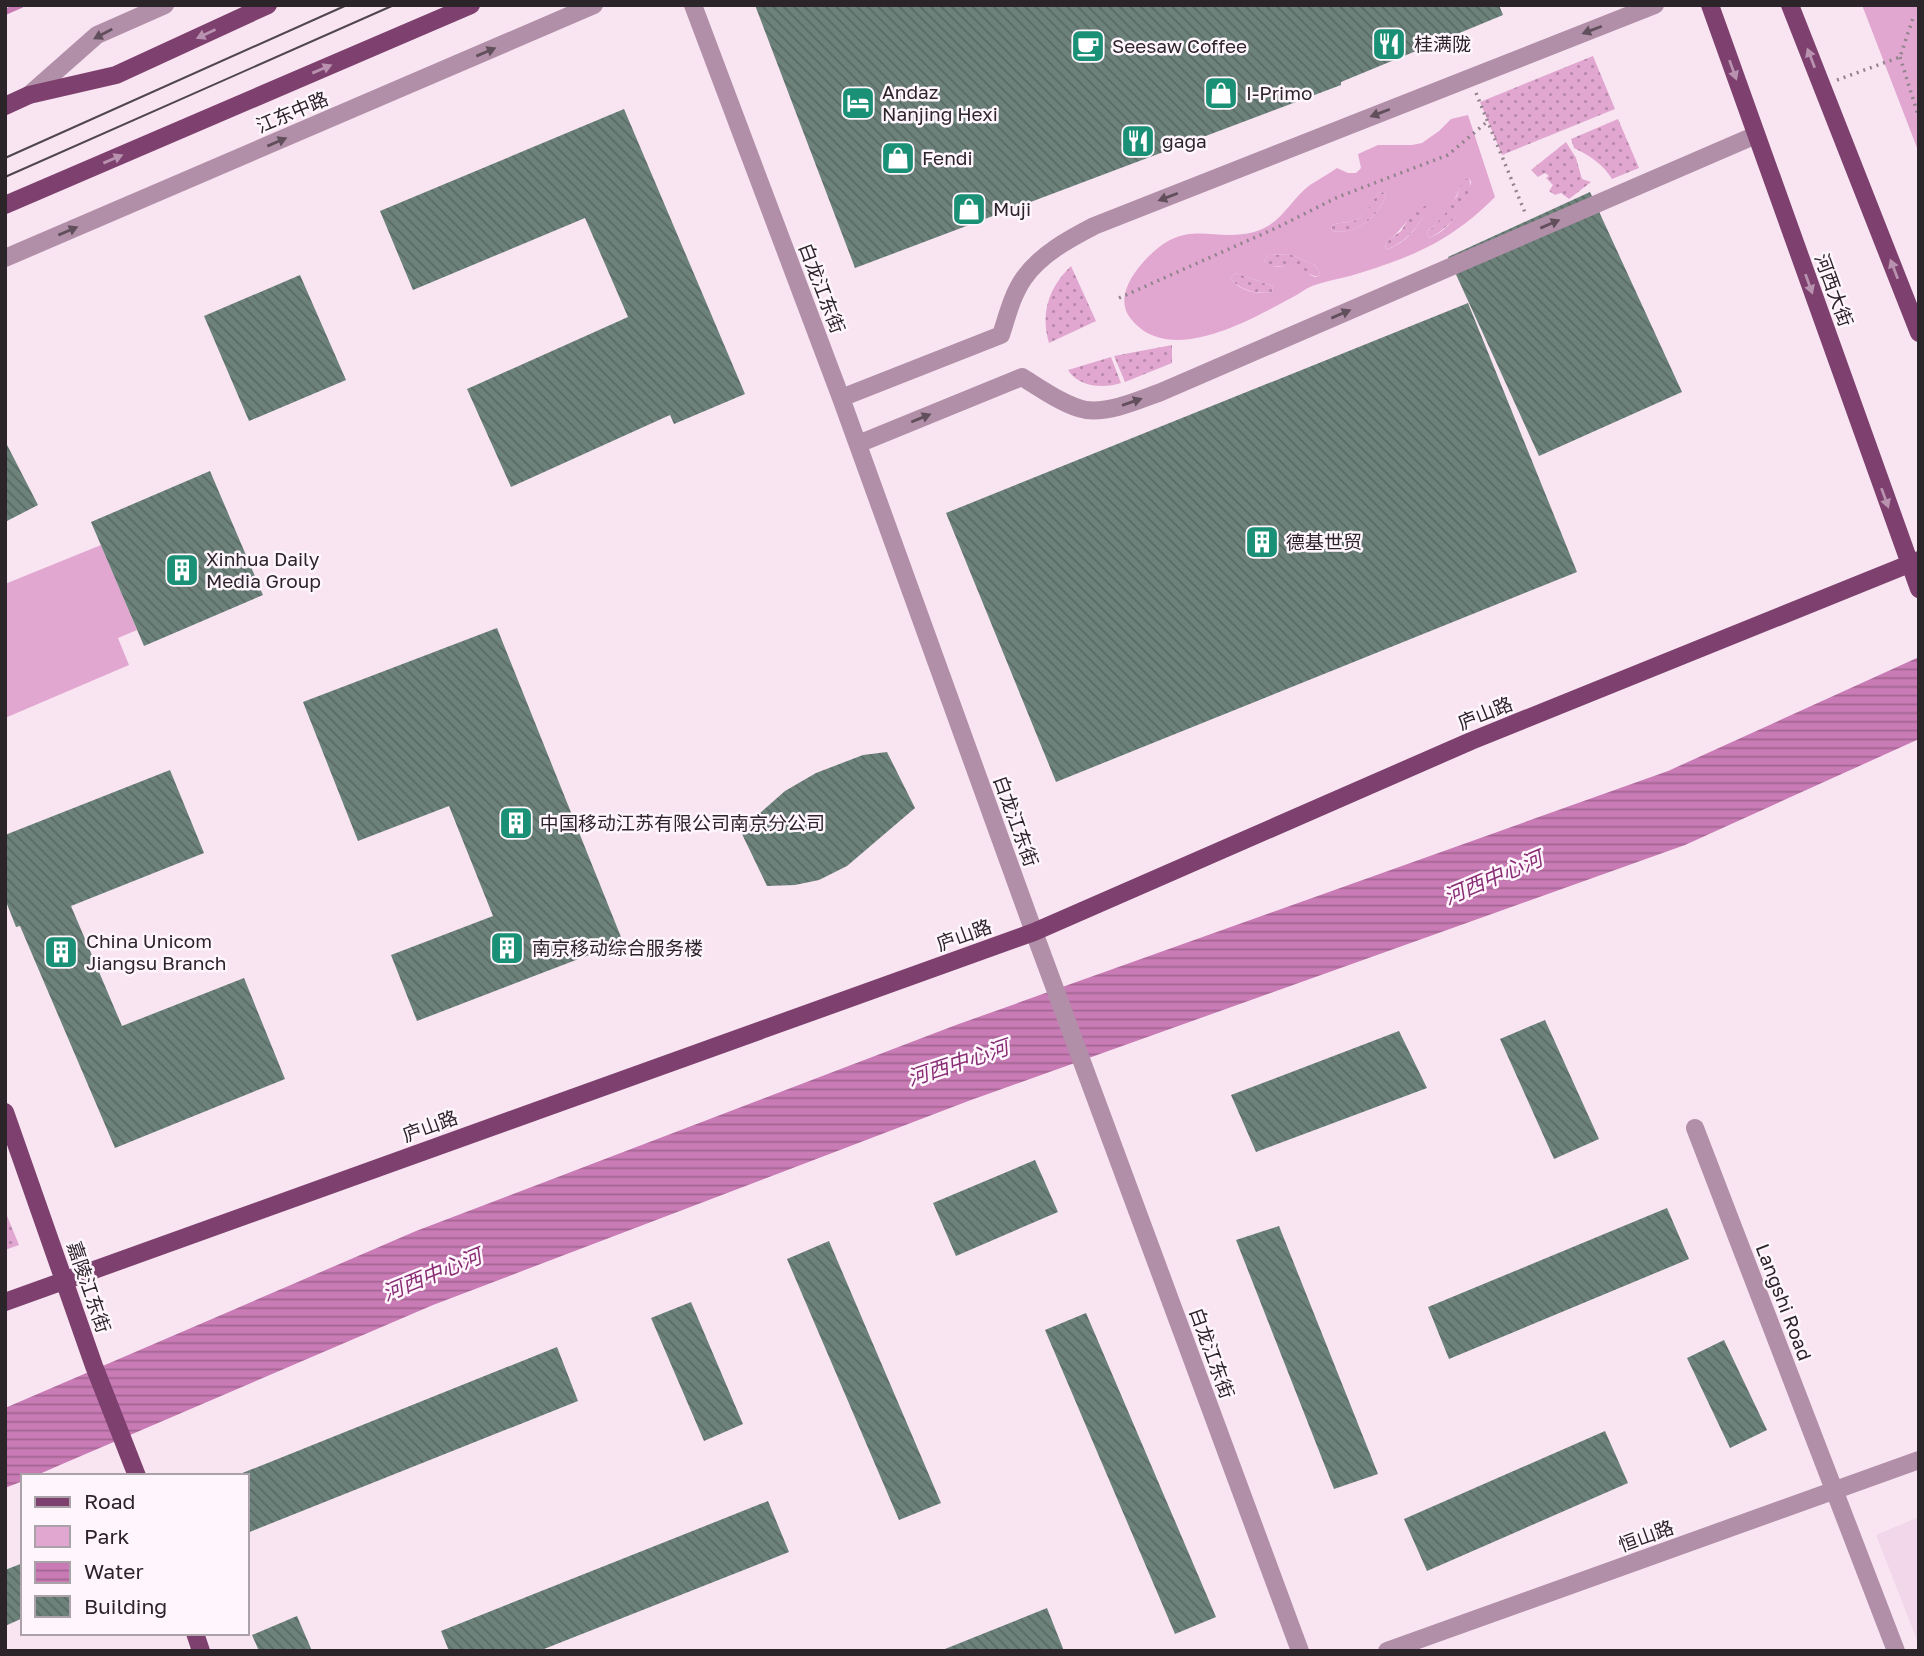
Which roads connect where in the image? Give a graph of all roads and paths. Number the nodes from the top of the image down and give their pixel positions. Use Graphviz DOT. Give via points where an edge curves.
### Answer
graph roads {
  1 [pos="165,5"];
  2 [pos="268,5"];
  3 [pos="471,5"];
  4 [pos="594,5"];
  5 [pos="693,5"];
  6 [pos="1655,5"];
  7 [pos="1710,5"];
  8 [pos="1790,5"];
  9 [pos="1914,15"];
  10 [pos="1900,57"];
  11 [pos="1470,78"];
  12 [pos="1822,86"];
  13 [pos="29,95"];
  14 [pos="5,106"];
  15 [pos="1919,118"];
  16 [pos="1488,121"];
  17 [pos="1756,135"];
  18 [pos="5,205"];
  19 [pos="1533,232"];
  20 [pos="5,258"];
  21 [pos="1119,298"];
  22 [pos="1919,333"];
  23 [pos="841,398"];
  24 [pos="858,444"];
  25 [pos="1914,562"];
  26 [pos="1919,589"];
  27 [pos="1034,932"];
  28 [pos="5,1112"];
  29 [pos="1695,1128"];
  30 [pos="65,1279"];
  31 [pos="5,1302"];
  32 [pos="1919,1460"];
  33 [pos="136,1474"];
  34 [pos="1834,1490"];
  35 [pos="1300,1651"];
  36 [pos="1387,1651"];
  37 [pos="1896,1651"];
  1 -- 13 [label="street, one-way" via="97,35"];
  2 -- 13 [label="main road, one-way" via="116,75"];
  18 -- 3 [label="main road, 江东中路, one-way"];
  20 -- 4 [label="street, 江东中路, one-way"];
  5 -- 23 [label="street, 白龙江东街"];
  6 -- 11 [label="street, one-way"];
  7 -- 17 [label="main road, 河西大街, one-way"];
  12 -- 8 [label="main road, one-way"];
  9 -- 10 [label="path"];
  10 -- 12 [label="path"];
  10 -- 15 [label="path"];
  11 -- 16 [label="path"];
  11 -- 23 [label="street, one-way" via="1094,226 1059,245 1024,278 1001,335"];
  22 -- 12 [label="main road, one-way"];
  13 -- 14 [label="main road"];
  16 -- 19 [label="path"];
  16 -- 21 [label="path" via="1448,155 1338,198"];
  19 -- 17 [label="street, one-way"];
  17 -- 25 [label="main road, 河西大街, one-way"];
  24 -- 19 [label="street, one-way" via="1022,377 1086,410 1123,406"];
  23 -- 24 [label="street, 白龙江东街"];
  24 -- 27 [label="street, 白龙江东街"];
  25 -- 26 [label="main road, 河西大街"];
  25 -- 27 [label="main road, 庐山路" via="1471,741"];
  27 -- 30 [label="main road, 庐山路"];
  27 -- 35 [label="street, 白龙江东街"];
  28 -- 30 [label="main road, 嘉陵江东街"];
  29 -- 34 [label="street, Langshi Road"];
  30 -- 31 [label="main road, 庐山路"];
  30 -- 33 [label="main road, 嘉陵江东街"];
  32 -- 34 [label="street, 恒山路"];
  34 -- 36 [label="street, 恒山路"];
  34 -- 37 [label="street, Langshi Road"];
}
